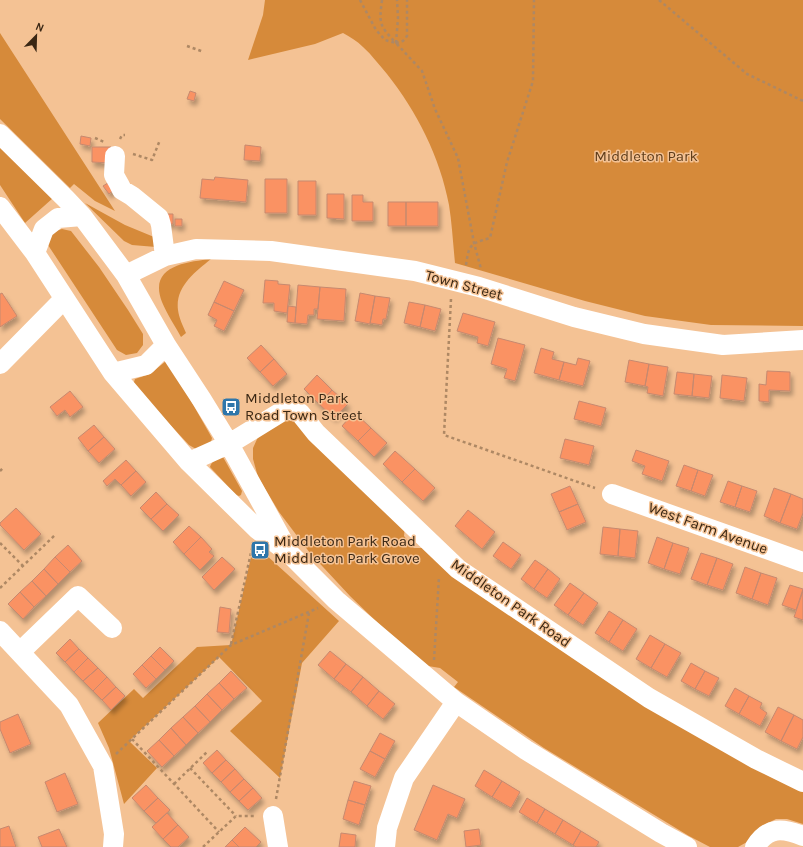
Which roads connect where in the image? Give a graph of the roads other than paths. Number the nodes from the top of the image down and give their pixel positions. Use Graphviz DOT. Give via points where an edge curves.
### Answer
graph roads {
  1 [pos="0,134"];
  2 [pos="108,164"];
  3 [pos="0,207"];
  4 [pos="82,216"];
  5 [pos="35,253"];
  6 [pos="165,256"];
  7 [pos="126,275"];
  8 [pos="64,300"];
  9 [pos="803,340"];
  10 [pos="166,345"];
  11 [pos="0,364"];
  12 [pos="113,373"];
  13 [pos="229,444"];
  14 [pos="189,462"];
  15 [pos="612,494"];
  16 [pos="289,553"];
  17 [pos="803,562"];
  18 [pos="112,628"];
  19 [pos="0,631"];
  20 [pos="20,652"];
  21 [pos="456,702"];
  22 [pos="803,782"];
  23 [pos="273,816"];
  24 [pos="803,836"];
  25 [pos="113,847"];
  26 [pos="278,847"];
  27 [pos="385,847"];
  28 [pos="687,847"];
  29 [pos="755,847"];
  1 -- 4 [label="street"];
  2 -- 6 [label="street" via="122,190 159,218"];
  3 -- 5 [label="street"];
  4 -- 5 [label="street" via="58,218 44,229"];
  4 -- 7 [label="street"];
  5 -- 8 [label="street"];
  6 -- 7 [label="street, Town Street"];
  6 -- 9 [label="street, Town Street" via="196,250 271,251 415,271 574,318 644,334 723,345"];
  7 -- 10 [label="street"];
  8 -- 11 [label="street"];
  8 -- 12 [label="street"];
  10 -- 12 [label="street" via="146,365"];
  10 -- 13 [label="street"];
  12 -- 14 [label="street"];
  13 -- 14 [label="street, Middleton Park Road"];
  13 -- 16 [label="street"];
  13 -- 22 [label="street, Middleton Park Road" via="286,409 300,413 316,433 458,569 649,698 756,759"];
  14 -- 16 [label="street" via="257,529"];
  15 -- 17 [label="street, West Farm Avenue"];
  16 -- 21 [label="street" via="336,600"];
  18 -- 20 [label="street" via="78,596"];
  19 -- 20 [label="street"];
  20 -- 25 [label="street" via="69,705 103,766 114,834"];
  21 -- 27 [label="street" via="404,778 387,828"];
  21 -- 28 [label="street" via="526,750 661,834"];
  23 -- 26 [label="street"];
  24 -- 29 [label="street" via="776,830 761,838"];
}
